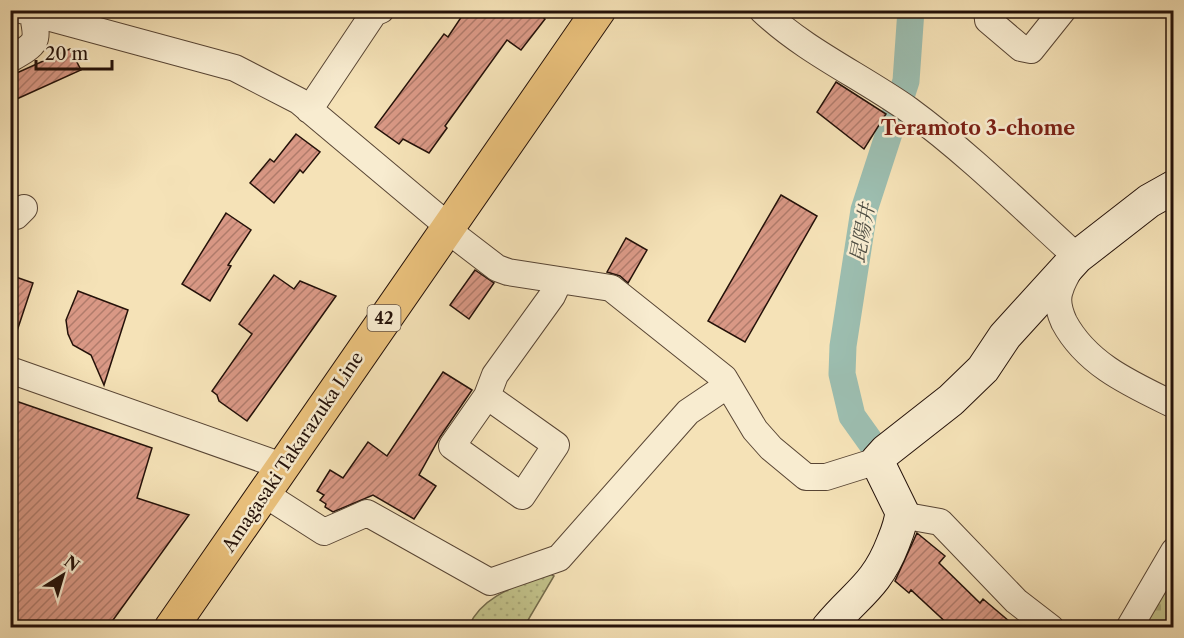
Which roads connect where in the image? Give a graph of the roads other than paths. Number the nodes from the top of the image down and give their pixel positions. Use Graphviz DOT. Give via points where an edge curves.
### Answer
graph roads {
  1 [pos="381,10"];
  2 [pos="599,10"];
  3 [pos="762,10"];
  4 [pos="987,10"];
  5 [pos="1063,10"];
  6 [pos="28,11"];
  7 [pos="10,59"];
  8 [pos="309,110"];
  9 [pos="1173,187"];
  10 [pos="448,226"];
  11 [pos="1077,257"];
  12 [pos="559,282"];
  13 [pos="10,370"];
  14 [pos="728,385"];
  15 [pos="487,396"];
  16 [pos="1173,405"];
  17 [pos="877,461"];
  18 [pos="282,466"];
  19 [pos="263,493"];
  20 [pos="917,518"];
  21 [pos="1173,550"];
  22 [pos="171,627"];
  23 [pos="828,627"];
  24 [pos="1051,627"];
  25 [pos="1128,627"];
  1 -- 8 [label="street" via="374,13"];
  2 -- 10 [label="main road, Amagasaki Takarazuka Line / 42"];
  3 -- 11 [label="street" via="785,32 953,144"];
  4 -- 5 [label="street" via="988,20 1021,48 1031,50"];
  6 -- 7 [label="street" via="38,36"];
  6 -- 8 [label="street" via="235,68"];
  8 -- 10 [label="street"];
  9 -- 11 [label="main road"];
  10 -- 12 [label="street" via="497,268"];
  10 -- 18 [label="main road, Amagasaki Takarazuka Line / 42"];
  11 -- 16 [label="street" via="1059,292 1059,312 1074,339 1089,357"];
  11 -- 17 [label="main road" via="1005,336 983,369"];
  12 -- 14 [label="street" via="611,288"];
  12 -- 15 [label="street" via="495,375"];
  13 -- 18 [label="street"];
  14 -- 17 [label="street" via="755,430 806,477 825,477"];
  14 -- 19 [label="street" via="688,412 559,558 490,582 368,513 324,532"];
  17 -- 20 [label="main road"];
  18 -- 19 [label="main road, Amagasaki Takarazuka Line / 42"];
  19 -- 22 [label="main road, Amagasaki Takarazuka Line / 42"];
  20 -- 23 [label="main road" via="874,582"];
  20 -- 24 [label="street" via="940,522 1016,601"];
  21 -- 25 [label="street"];
}
